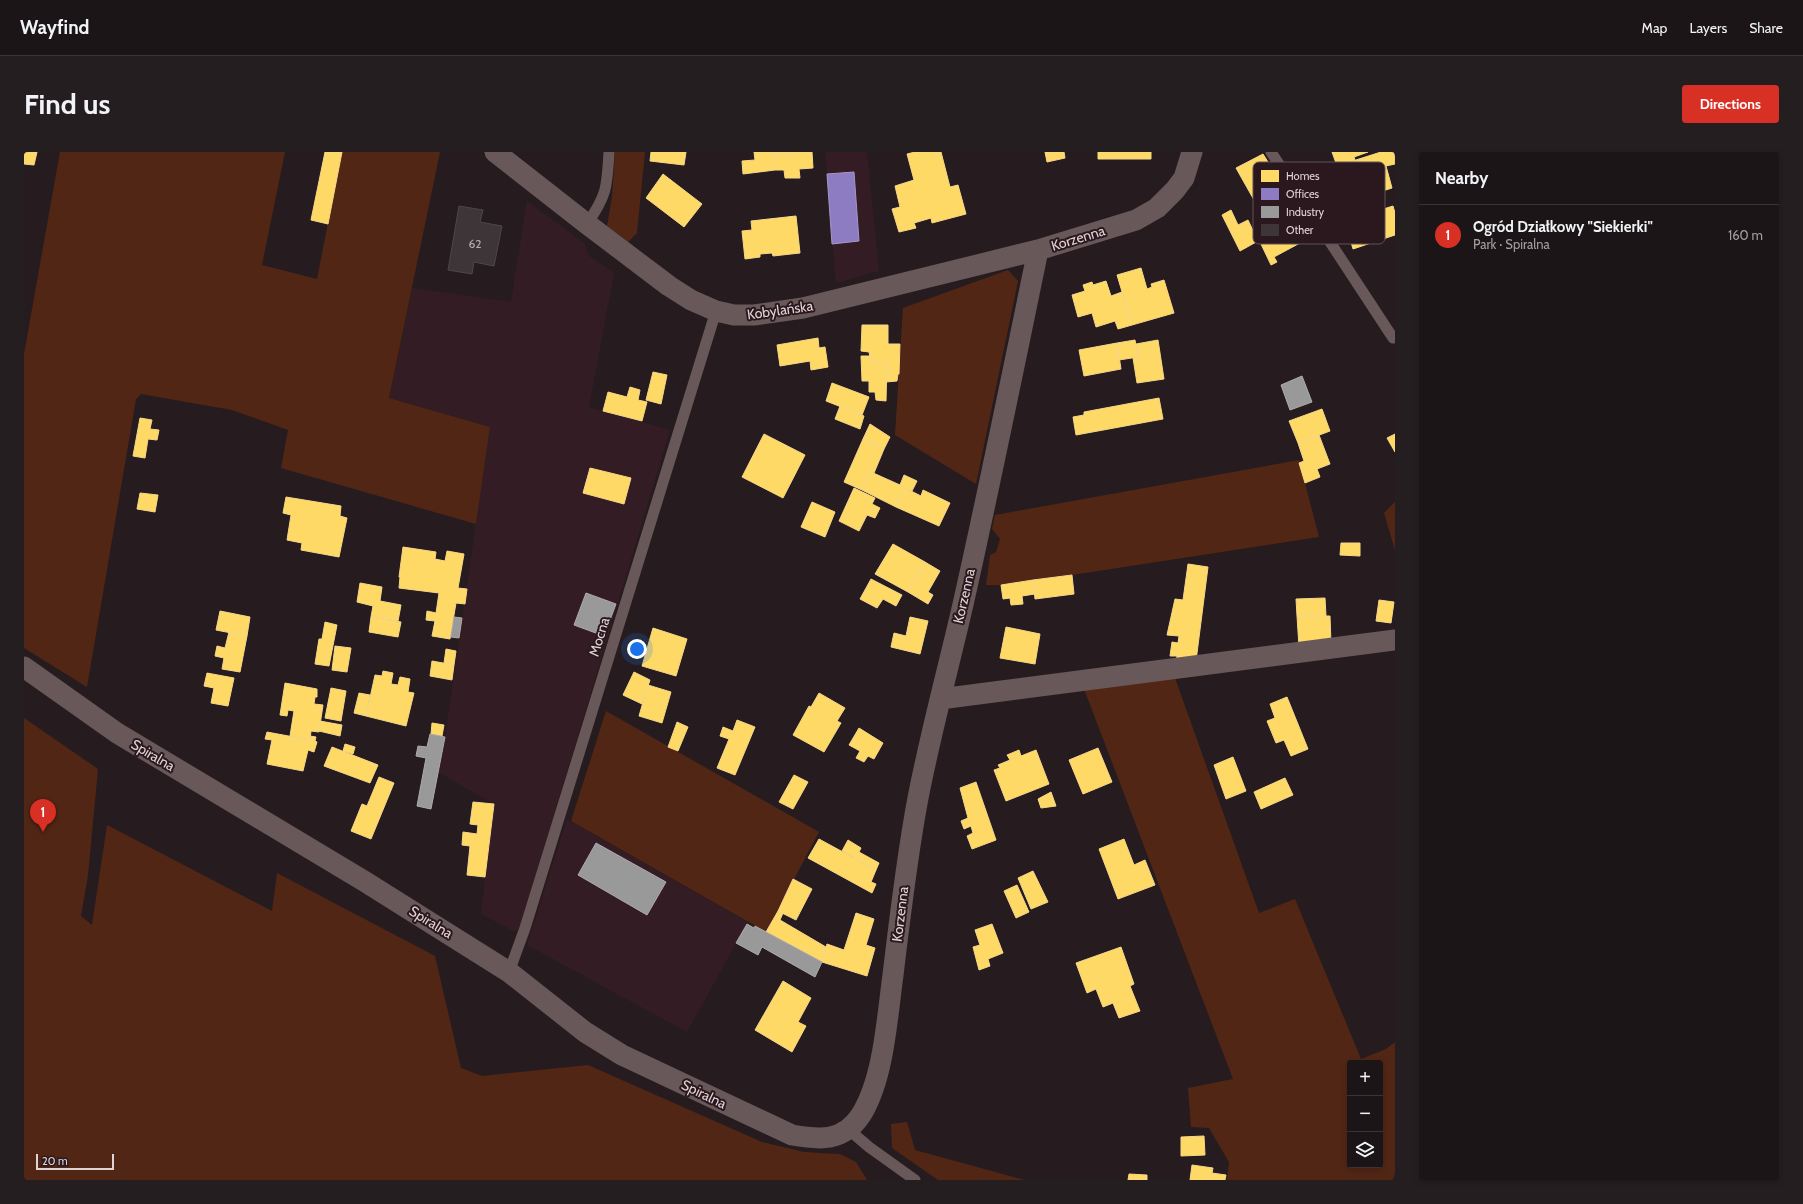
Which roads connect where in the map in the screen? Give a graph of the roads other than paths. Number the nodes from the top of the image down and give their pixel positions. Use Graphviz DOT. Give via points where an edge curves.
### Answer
graph roads {
  1 [pos="496,152"];
  2 [pos="609,152"];
  3 [pos="1192,152"];
  4 [pos="1271,152"];
  5 [pos="1278,162"];
  6 [pos="587,224"];
  7 [pos="1331,244"];
  8 [pos="1038,250"];
  9 [pos="716,311"];
  10 [pos="1392,338"];
  11 [pos="1395,640"];
  12 [pos="24,667"];
  13 [pos="940,699"];
  14 [pos="509,972"];
  15 [pos="848,1129"];
  16 [pos="915,1180"];
  1 -- 6 [label="street, Kobylańska"];
  2 -- 6 [label="lane" via="606,190 600,205"];
  3 -- 8 [label="street, Korzenna" via="1184,178 1175,190 1148,214"];
  4 -- 5 [label="lane"];
  6 -- 9 [label="street, Kobylańska" via="669,286 691,300"];
  7 -- 10 [label="lane"];
  8 -- 9 [label="street, Kobylańska" via="803,308 754,315 734,315"];
  8 -- 13 [label="street, Korzenna" via="988,491"];
  9 -- 14 [label="lane, Mocna" via="528,921"];
  11 -- 13 [label="street"];
  12 -- 14 [label="street, Spiralna" via="117,734 370,885"];
  13 -- 15 [label="street, Korzenna" via="918,796 907,861 879,1067 860,1117"];
  14 -- 15 [label="street, Spiralna" via="585,1032 622,1055 771,1127 816,1140 833,1137"];
  15 -- 16 [label="lane"];
}
